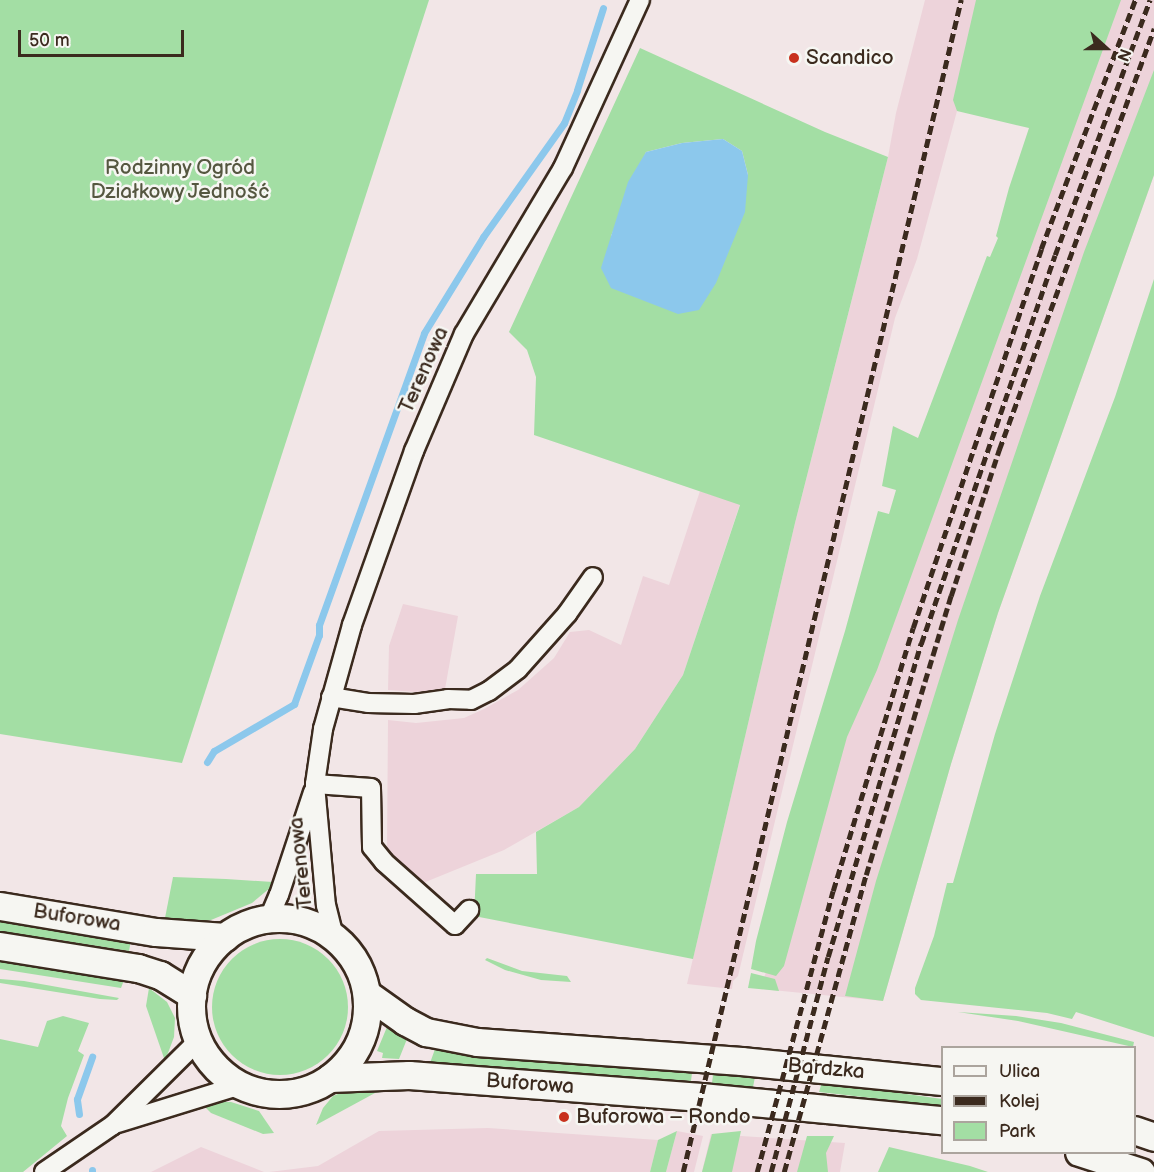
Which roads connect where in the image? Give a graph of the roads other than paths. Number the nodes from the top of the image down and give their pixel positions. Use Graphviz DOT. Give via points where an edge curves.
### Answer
graph roads {
  1 [pos="640,0"];
  2 [pos="593,577"];
  3 [pos="331,697"];
  4 [pos="315,784"];
  5 [pos="0,906"];
  6 [pos="469,910"];
  7 [pos="269,918"];
  8 [pos="334,936"];
  9 [pos="225,937"];
  10 [pos="0,946"];
  11 [pos="367,994"];
  12 [pos="192,995"];
  13 [pos="199,1040"];
  14 [pos="709,1059"];
  15 [pos="330,1078"];
  16 [pos="941,1081"];
  17 [pos="241,1085"];
  18 [pos="730,1099"];
  19 [pos="941,1120"];
  20 [pos="114,1125"];
  21 [pos="1136,1131"];
  22 [pos="1154,1137"];
  23 [pos="1085,1154"];
  24 [pos="44,1172"];
  25 [pos="1141,1172"];
  1 -- 3 [label="street, Terenowa" via="563,168 464,334 439,389 352,625"];
  2 -- 3 [label="street" via="567,614 513,674 471,700 414,704"];
  3 -- 4 [label="street, Terenowa"];
  4 -- 6 [label="street" via="371,788 372,847 384,862 455,925"];
  4 -- 7 [label="street, Terenowa"];
  4 -- 8 [label="street, Terenowa" via="326,906"];
  5 -- 9 [label="main road, Buforowa" via="156,932"];
  7 -- 8 [label="main road" via="297,919"];
  7 -- 9 [label="main road" via="254,921"];
  8 -- 11 [label="main road" via="351,955"];
  9 -- 12 [label="main road" via="209,953"];
  10 -- 12 [label="main road, Buforowa" via="138,968 160,975"];
  11 -- 14 [label="main road, Buforowa" via="414,1026 456,1039"];
  11 -- 15 [label="main road" via="365,1024 356,1049"];
  12 -- 13 [label="main road"];
  13 -- 17 [label="main road" via="208,1058"];
  13 -- 20 [label="street"];
  14 -- 16 [label="main road, Bardzka"];
  15 -- 17 [label="main road" via="291,1093 260,1092"];
  15 -- 18 [label="main road, Buforowa" via="409,1075"];
  17 -- 20 [label="street"];
  18 -- 19 [label="main road, Bardzka"];
  20 -- 24 [label="street"];
  21 -- 22 [label="main road"];
  23 -- 25 [label="main road"];
}
